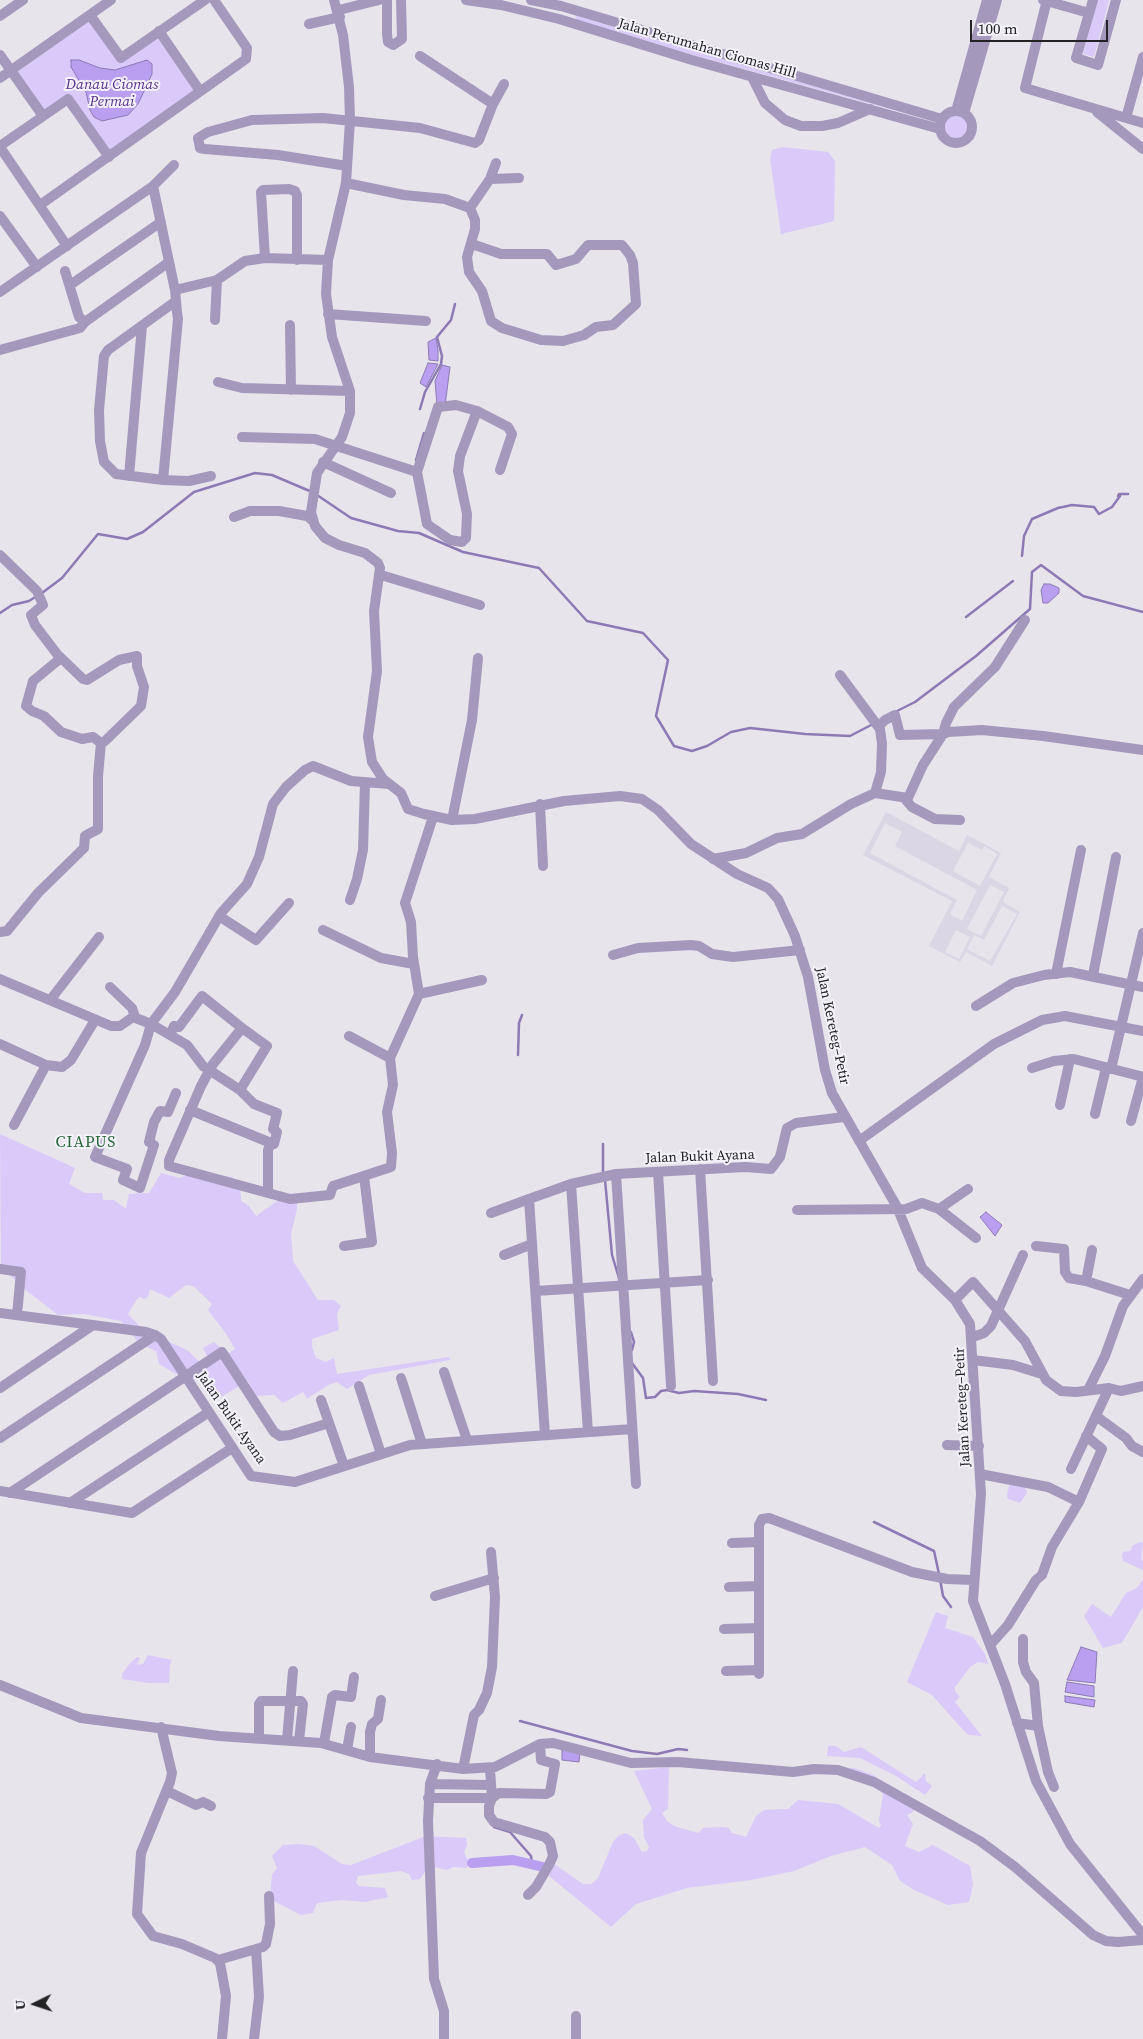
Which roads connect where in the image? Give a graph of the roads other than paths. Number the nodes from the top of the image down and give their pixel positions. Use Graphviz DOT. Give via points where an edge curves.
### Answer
graph roads {
  1 [pos="23,0"];
  2 [pos="111,0"];
  3 [pos="206,0"];
  4 [pos="214,0"];
  5 [pos="334,0"];
  6 [pos="384,0"];
  7 [pos="400,0"];
  8 [pos="466,0"];
  9 [pos="531,0"];
  10 [pos="988,0"];
  11 [pos="998,0"];
  12 [pos="1045,0"];
  13 [pos="1093,0"];
  14 [pos="1116,0"];
  15 [pos="561,6"];
  16 [pos="1089,13"];
  17 [pos="339,14"];
  18 [pos="90,15"];
  19 [pos="0,16"];
  20 [pos="559,19"];
  21 [pos="309,24"];
  22 [pos="159,31"];
  23 [pos="0,56"];
  24 [pos="420,56"];
  25 [pos="1143,57"];
  26 [pos="11,71"];
  27 [pos="752,77"];
  28 [pos="0,78"];
  29 [pos="504,84"];
  30 [pos="200,91"];
  31 [pos="492,104"];
  32 [pos="1093,109"];
  33 [pos="870,110"];
  34 [pos="960,112"];
  35 [pos="43,116"];
  36 [pos="1126,118"];
  37 [pos="350,122"];
  38 [pos="1143,123"];
  39 [pos="941,124"];
  40 [pos="0,147"];
  41 [pos="1143,149"];
  42 [pos="109,157"];
  43 [pos="496,163"];
  44 [pos="174,165"];
  45 [pos="347,166"];
  46 [pos="519,178"];
  47 [pos="490,179"];
  48 [pos="346,183"];
  49 [pos="153,186"];
  50 [pos="40,206"];
  51 [pos="470,208"];
  52 [pos="0,216"];
  53 [pos="161,222"];
  54 [pos="472,244"];
  55 [pos="68,246"];
  56 [pos="265,258"];
  57 [pos="297,260"];
  58 [pos="328,260"];
  59 [pos="169,262"];
  60 [pos="37,267"];
  61 [pos="65,271"];
  62 [pos="217,280"];
  63 [pos="70,285"];
  64 [pos="1,290"];
  65 [pos="174,290"];
  66 [pos="176,301"];
  67 [pos="328,314"];
  68 [pos="215,320"];
  69 [pos="426,321"];
  70 [pos="85,322"];
  71 [pos="290,325"];
  72 [pos="142,326"];
  73 [pos="0,350"];
  74 [pos="218,382"];
  75 [pos="291,390"];
  76 [pos="350,391"];
  77 [pos="477,411"];
  78 [pos="242,438"];
  79 [pos="336,445"];
  80 [pos="323,462"];
  81 [pos="500,470"];
  82 [pos="417,472"];
  83 [pos="129,476"];
  84 [pos="211,476"];
  85 [pos="163,480"];
  86 [pos="391,493"];
  87 [pos="234,517"];
  88 [pos="313,521"];
  89 [pos="0,555"];
  90 [pos="380,575"];
  91 [pos="480,605"];
  92 [pos="1025,620"];
  93 [pos="61,658"];
  94 [pos="478,658"];
  95 [pos="840,674"];
  96 [pos="879,726"];
  97 [pos="943,734"];
  98 [pos="100,743"];
  99 [pos="1143,750"];
  100 [pos="365,783"];
  101 [pos="389,784"];
  102 [pos="875,794"];
  103 [pos="905,799"];
  104 [pos="540,804"];
  105 [pos="433,817"];
  106 [pos="452,820"];
  107 [pos="960,820"];
  108 [pos="1081,850"];
  109 [pos="1116,857"];
  110 [pos="713,859"];
  111 [pos="543,866"];
  112 [pos="350,900"];
  113 [pos="289,902"];
  114 [pos="219,916"];
  115 [pos="323,930"];
  116 [pos="0,932"];
  117 [pos="1143,933"];
  118 [pos="99,937"];
  119 [pos="800,950"];
  120 [pos="613,955"];
  121 [pos="414,964"];
  122 [pos="1056,974"];
  123 [pos="1093,975"];
  124 [pos="0,979"];
  125 [pos="482,980"];
  126 [pos="1130,984"];
  127 [pos="110,987"];
  128 [pos="1143,987"];
  129 [pos="419,994"];
  130 [pos="51,999"];
  131 [pos="976,1006"];
  132 [pos="135,1017"];
  133 [pos="95,1020"];
  134 [pos="151,1024"];
  135 [pos="1121,1026"];
  136 [pos="242,1028"];
  137 [pos="1143,1031"];
  138 [pos="170,1035"];
  139 [pos="349,1036"];
  140 [pos="0,1044"];
  141 [pos="390,1058"];
  142 [pos="1070,1059"];
  143 [pos="46,1065"];
  144 [pos="1032,1068"];
  145 [pos="1109,1068"];
  146 [pos="209,1071"];
  147 [pos="1143,1077"];
  148 [pos="240,1090"];
  149 [pos="176,1093"];
  150 [pos="1060,1105"];
  151 [pos="190,1110"];
  152 [pos="1095,1114"];
  153 [pos="844,1117"];
  154 [pos="1131,1121"];
  155 [pos="14,1125"];
  156 [pos="859,1142"];
  157 [pos="271,1143"];
  158 [pos="700,1169"];
  159 [pos="658,1172"];
  160 [pos="616,1174"];
  161 [pos="364,1176"];
  162 [pos="571,1184"];
  163 [pos="968,1189"];
  164 [pos="268,1193"];
  165 [pos="530,1199"];
  166 [pos="897,1207"];
  167 [pos="939,1209"];
  168 [pos="797,1210"];
  169 [pos="491,1213"];
  170 [pos="976,1238"];
  171 [pos="532,1244"];
  172 [pos="344,1246"];
  173 [pos="1036,1246"];
  174 [pos="1092,1250"];
  175 [pos="1023,1254"];
  176 [pos="504,1255"];
  177 [pos="0,1269"];
  178 [pos="1143,1279"];
  179 [pos="708,1280"];
  180 [pos="1086,1280"];
  181 [pos="665,1283"];
  182 [pos="622,1285"];
  183 [pos="578,1288"];
  184 [pos="536,1291"];
  185 [pos="1130,1295"];
  186 [pos="955,1300"];
  187 [pos="1000,1310"];
  188 [pos="0,1313"];
  189 [pos="17,1315"];
  190 [pos="93,1325"];
  191 [pos="155,1335"];
  192 [pos="973,1337"];
  193 [pos="973,1360"];
  194 [pos="444,1372"];
  195 [pos="1042,1374"];
  196 [pos="186,1377"];
  197 [pos="401,1378"];
  198 [pos="713,1380"];
  199 [pos="359,1386"];
  200 [pos="671,1386"];
  201 [pos="1143,1386"];
  202 [pos="0,1388"];
  203 [pos="1109,1388"];
  204 [pos="1088,1390"];
  205 [pos="321,1400"];
  206 [pos="209,1412"];
  207 [pos="1096,1416"];
  208 [pos="329,1423"];
  209 [pos="632,1429"];
  210 [pos="588,1432"];
  211 [pos="545,1435"];
  212 [pos="1086,1436"];
  213 [pos="0,1438"];
  214 [pos="467,1440"];
  215 [pos="422,1444"];
  216 [pos="947,1445"];
  217 [pos="979,1446"];
  218 [pos="232,1448"];
  219 [pos="1143,1452"];
  220 [pos="382,1454"];
  221 [pos="344,1466"];
  222 [pos="1071,1469"];
  223 [pos="980,1474"];
  224 [pos="636,1484"];
  225 [pos="5,1492"];
  226 [pos="1079,1502"];
  227 [pos="70,1503"];
  228 [pos="759,1542"];
  229 [pos="732,1543"];
  230 [pos="491,1552"];
  231 [pos="494,1578"];
  232 [pos="973,1580"];
  233 [pos="758,1586"];
  234 [pos="730,1587"];
  235 [pos="435,1596"];
  236 [pos="759,1628"];
  237 [pos="724,1629"];
  238 [pos="1024,1640"];
  239 [pos="991,1644"];
  240 [pos="293,1671"];
  241 [pos="726,1671"];
  242 [pos="354,1677"];
  243 [pos="0,1685"];
  244 [pos="381,1700"];
  245 [pos="290,1701"];
  246 [pos="1017,1723"];
  247 [pos="1038,1726"];
  248 [pos="161,1727"];
  249 [pos="351,1727"];
  250 [pos="260,1738"];
  251 [pos="286,1740"];
  252 [pos="299,1741"];
  253 [pos="324,1743"];
  254 [pos="540,1744"];
  255 [pos="347,1750"];
  256 [pos="370,1757"];
  257 [pos="437,1764"];
  258 [pos="463,1769"];
  259 [pos="490,1769"];
  260 [pos="430,1784"];
  261 [pos="491,1785"];
  262 [pos="1054,1787"];
  263 [pos="166,1791"];
  264 [pos="428,1798"];
  265 [pos="492,1798"];
  266 [pos="211,1806"];
  267 [pos="528,1895"];
  268 [pos="269,1896"];
  269 [pos="1143,1936"];
  270 [pos="1143,1940"];
  271 [pos="256,1950"];
  272 [pos="218,1960"];
  273 [pos="576,2016"];
  274 [pos="222,2039"];
  275 [pos="254,2039"];
  276 [pos="444,2039"];
  277 [pos="576,2039"];
  1 -- 19 [label="street"];
  2 -- 18 [label="street"];
  3 -- 22 [label="street"];
  4 -- 30 [label="street" via="248,54 243,63"];
  5 -- 17 [label="street"];
  6 -- 7 [label="street"];
  6 -- 7 [label="street" via="388,42 393,45 402,39"];
  6 -- 17 [label="street"];
  8 -- 20 [label="street, Jalan Perumahan Ciomas Hill"];
  9 -- 15 [label="street, Jalan Perumahan Ciomas Hill"];
  10 -- 34 [label="street"];
  11 -- 34 [label="street"];
  12 -- 16 [label="street"];
  12 -- 32 [label="street" via="1024,88"];
  13 -- 16 [label="street"];
  14 -- 16 [label="street" via="1098,65 1076,58"];
  15 -- 20 [label="street"];
  15 -- 39 [label="street, Jalan Perumahan Ciomas Hill"];
  17 -- 21 [label="street"];
  17 -- 37 [label="street" via="349,87"];
  18 -- 22 [label="street" via="121,58"];
  18 -- 26 [label="street"];
  20 -- 27 [label="street, Jalan Perumahan Ciomas Hill"];
  22 -- 30 [label="street"];
  23 -- 26 [label="street"];
  24 -- 31 [label="street"];
  25 -- 36 [label="street"];
  26 -- 28 [label="street"];
  26 -- 35 [label="street"];
  27 -- 33 [label="street, Jalan Perumahan Ciomas Hill"];
  27 -- 33 [label="street" via="765,103 785,120 801,126 838,123"];
  29 -- 31 [label="street"];
  30 -- 42 [label="street"];
  31 -- 37 [label="street" via="475,144 420,128"];
  32 -- 36 [label="street"];
  32 -- 41 [label="street"];
  33 -- 39 [label="street, Jalan Perumahan Ciomas Hill"];
  34 -- 39 [label="street" via="948,113"];
  34 -- 39 [label="street" via="970,119 972,128 965,141 949,142 942,135"];
  35 -- 40 [label="street"];
  35 -- 42 [label="street" via="68,99"];
  36 -- 38 [label="street"];
  37 -- 45 [label="street"];
  37 -- 45 [label="street" via="297,118 252,120 208,132 198,138 200,148 278,155"];
  40 -- 50 [label="street"];
  42 -- 50 [label="street"];
  43 -- 47 [label="street"];
  44 -- 49 [label="street"];
  45 -- 48 [label="street"];
  46 -- 47 [label="street"];
  47 -- 51 [label="street"];
  48 -- 51 [label="street" via="404,195 445,199"];
  48 -- 58 [label="street"];
  49 -- 53 [label="street"];
  49 -- 55 [label="street"];
  50 -- 55 [label="street"];
  51 -- 54 [label="street" via="475,220"];
  52 -- 60 [label="street"];
  53 -- 59 [label="street"];
  53 -- 63 [label="street"];
  54 -- 54 [label="street" via="467,257 469,272 482,291 490,321 502,328 541,340 563,341 584,335 596,327 613,325 636,304 633,263 622,245 588,244 576,260 556,265 547,254 501,254"];
  55 -- 60 [label="street"];
  56 -- 57 [label="street"];
  56 -- 57 [label="street" via="261,192 289,189 297,195"];
  56 -- 62 [label="street" via="240,263"];
  57 -- 58 [label="street"];
  58 -- 67 [label="street"];
  59 -- 65 [label="street"];
  59 -- 70 [label="street"];
  60 -- 64 [label="street"];
  61 -- 63 [label="street"];
  62 -- 65 [label="street"];
  62 -- 68 [label="street"];
  63 -- 70 [label="street" via="80,317"];
  65 -- 66 [label="street"];
  66 -- 72 [label="street"];
  66 -- 85 [label="street" via="178,326"];
  67 -- 69 [label="street"];
  67 -- 76 [label="street"];
  70 -- 73 [label="street" via="78,329"];
  71 -- 75 [label="street"];
  72 -- 83 [label="street"];
  72 -- 83 [label="street" via="105,352 100,391 99,427 104,462 116,474"];
  74 -- 75 [label="street" via="242,388"];
  75 -- 76 [label="street"];
  76 -- 79 [label="street" via="349,422"];
  77 -- 81 [label="street" via="508,426 511,432"];
  77 -- 82 [label="street" via="456,405 438,407"];
  77 -- 82 [label="street" via="460,456 458,471 467,514 465,540 444,538 427,524"];
  78 -- 79 [label="street" via="305,437"];
  79 -- 80 [label="street"];
  79 -- 82 [label="street"];
  80 -- 86 [label="street"];
  80 -- 88 [label="street" via="314,482"];
  83 -- 85 [label="street"];
  84 -- 85 [label="street" via="184,481"];
  87 -- 88 [label="street" via="265,510 307,516"];
  88 -- 90 [label="street" via="319,532 331,542 372,558 378,563"];
  89 -- 93 [label="street" via="39,595 43,606 33,613 32,619"];
  90 -- 91 [label="street"];
  90 -- 101 [label="street, Jalan Kereteg–Petir" via="374,611 377,672 368,747 375,768"];
  92 -- 97 [label="street" via="990,672 954,708"];
  93 -- 98 [label="street" via="33,680 26,706 44,716 61,732 82,739 92,737"];
  93 -- 98 [label="street" via="86,681 108,665 137,656 144,687 141,706 106,741"];
  94 -- 106 [label="street" via="472,720"];
  95 -- 96 [label="street"];
  96 -- 97 [label="street" via="895,715 900,735"];
  96 -- 102 [label="street" via="881,772"];
  97 -- 99 [label="street" via="982,730"];
  97 -- 103 [label="street" via="920,769 911,794"];
  98 -- 116 [label="street" via="98,831 85,836 84,848 38,893 7,931"];
  100 -- 101 [label="street"];
  100 -- 112 [label="street" via="363,850"];
  100 -- 114 [label="street" via="313,766 286,787 273,804 251,876"];
  101 -- 105 [label="street, Jalan Kereteg–Petir" via="401,793 408,808"];
  102 -- 103 [label="street"];
  102 -- 110 [label="street" via="851,804 802,834 777,838 746,853"];
  103 -- 107 [label="street" via="912,807 936,819"];
  104 -- 106 [label="street, Jalan Kereteg–Petir" via="475,819"];
  104 -- 110 [label="street, Jalan Kereteg–Petir" via="620,796 642,799 658,810 691,844"];
  104 -- 111 [label="street"];
  105 -- 106 [label="street, Jalan Kereteg–Petir"];
  105 -- 121 [label="street" via="406,903"];
  108 -- 122 [label="street"];
  109 -- 123 [label="street"];
  110 -- 119 [label="street, Jalan Kereteg–Petir" via="775,894"];
  113 -- 114 [label="street" via="256,940"];
  114 -- 134 [label="street" via="175,992"];
  115 -- 121 [label="street" via="381,958"];
  117 -- 126 [label="street"];
  118 -- 130 [label="street"];
  119 -- 120 [label="street" via="733,957 712,954 691,945 638,948"];
  119 -- 153 [label="street, Jalan Kereteg–Petir" via="828,1083"];
  121 -- 129 [label="street"];
  122 -- 123 [label="street"];
  122 -- 131 [label="street" via="1013,983"];
  123 -- 126 [label="street"];
  124 -- 130 [label="street"];
  125 -- 129 [label="street"];
  126 -- 128 [label="street"];
  126 -- 135 [label="street"];
  127 -- 132 [label="street" via="130,1006"];
  129 -- 141 [label="street"];
  130 -- 133 [label="street"];
  132 -- 133 [label="street" via="120,1026"];
  132 -- 134 [label="street"];
  133 -- 143 [label="street" via="66,1066"];
  134 -- 138 [label="street"];
  134 -- 149 [label="street" via="145,1045 95,1157 127,1169 123,1180 140,1188 154,1145 149,1142 154,1121 160,1111 168,1112"];
  135 -- 137 [label="street"];
  135 -- 145 [label="street"];
  135 -- 156 [label="street" via="1065,1016 1042,1020 994,1044"];
  136 -- 138 [label="street" via="202,996 178,1028 174,1026"];
  136 -- 146 [label="street"];
  136 -- 148 [label="street" via="268,1046"];
  138 -- 146 [label="street" via="189,1048"];
  139 -- 141 [label="street"];
  140 -- 143 [label="street"];
  141 -- 161 [label="street" via="393,1085 386,1112 391,1167"];
  142 -- 144 [label="street"];
  142 -- 145 [label="street"];
  142 -- 150 [label="street"];
  143 -- 155 [label="street"];
  145 -- 147 [label="street"];
  145 -- 152 [label="street"];
  146 -- 148 [label="street"];
  146 -- 151 [label="street"];
  147 -- 154 [label="street"];
  148 -- 157 [label="street" via="256,1106 276,1113 273,1129 277,1132 274,1144"];
  151 -- 157 [label="street"];
  151 -- 164 [label="street" via="169,1166"];
  153 -- 156 [label="street, Jalan Kereteg–Petir"];
  153 -- 158 [label="street, Jalan Bukit Ayana" via="796,1123 787,1128 780,1157 771,1169"];
  156 -- 166 [label="street, Jalan Kereteg–Petir"];
  157 -- 164 [label="street"];
  158 -- 159 [label="street, Jalan Bukit Ayana"];
  158 -- 179 [label="street"];
  159 -- 160 [label="street, Jalan Bukit Ayana"];
  159 -- 181 [label="street"];
  160 -- 162 [label="street, Jalan Bukit Ayana"];
  160 -- 182 [label="street"];
  161 -- 164 [label="street" via="332,1186 330,1195 290,1199"];
  161 -- 172 [label="street" via="372,1242"];
  162 -- 165 [label="street, Jalan Bukit Ayana"];
  162 -- 183 [label="street"];
  163 -- 167 [label="street"];
  165 -- 169 [label="street, Jalan Bukit Ayana"];
  165 -- 171 [label="street"];
  166 -- 167 [label="street" via="906,1209 922,1203"];
  166 -- 168 [label="street"];
  166 -- 186 [label="street, Jalan Kereteg–Petir" via="922,1268"];
  167 -- 170 [label="street"];
  171 -- 176 [label="street"];
  171 -- 184 [label="street"];
  173 -- 180 [label="street" via="1064,1249 1066,1276"];
  174 -- 180 [label="street"];
  175 -- 187 [label="street"];
  177 -- 189 [label="street" via="21,1272"];
  178 -- 185 [label="street"];
  179 -- 181 [label="street"];
  179 -- 198 [label="street"];
  180 -- 185 [label="street"];
  181 -- 182 [label="street"];
  181 -- 200 [label="street"];
  182 -- 183 [label="street"];
  182 -- 209 [label="street"];
  183 -- 184 [label="street"];
  183 -- 210 [label="street"];
  184 -- 211 [label="street"];
  185 -- 204 [label="street"];
  186 -- 187 [label="street" via="973,1282"];
  186 -- 192 [label="street, Jalan Kereteg–Petir" via="970,1324"];
  187 -- 192 [label="street" via="987,1331"];
  187 -- 195 [label="street" via="1025,1341"];
  188 -- 189 [label="street"];
  189 -- 190 [label="street"];
  190 -- 191 [label="street"];
  190 -- 202 [label="street"];
  191 -- 196 [label="street, Jalan Bukit Ayana"];
  191 -- 213 [label="street"];
  192 -- 193 [label="street, Jalan Kereteg–Petir"];
  193 -- 195 [label="street" via="1013,1365"];
  193 -- 217 [label="street, Jalan Kereteg–Petir"];
  194 -- 214 [label="street"];
  195 -- 204 [label="street" via="1061,1391"];
  196 -- 206 [label="street, Jalan Bukit Ayana"];
  196 -- 208 [label="street" via="222,1352 274,1432 280,1436"];
  196 -- 225 [label="street"];
  197 -- 215 [label="street"];
  199 -- 220 [label="street"];
  201 -- 203 [label="street" via="1122,1391"];
  203 -- 204 [label="street"];
  203 -- 207 [label="street"];
  205 -- 208 [label="street"];
  206 -- 218 [label="street, Jalan Bukit Ayana"];
  206 -- 227 [label="street"];
  207 -- 212 [label="street"];
  207 -- 219 [label="street"];
  208 -- 221 [label="street"];
  209 -- 210 [label="street, Jalan Bukit Ayana"];
  209 -- 224 [label="street"];
  210 -- 211 [label="street, Jalan Bukit Ayana"];
  211 -- 214 [label="street, Jalan Bukit Ayana"];
  212 -- 222 [label="street"];
  212 -- 226 [label="street" via="1102,1449"];
  214 -- 215 [label="street, Jalan Bukit Ayana"];
  215 -- 220 [label="street, Jalan Bukit Ayana" via="410,1444"];
  216 -- 217 [label="street"];
  217 -- 223 [label="street, Jalan Kereteg–Petir"];
  218 -- 221 [label="street, Jalan Bukit Ayana" via="250,1476 295,1482"];
  218 -- 227 [label="street" via="132,1513"];
  220 -- 221 [label="street, Jalan Bukit Ayana"];
  223 -- 226 [label="street" via="1048,1487"];
  223 -- 232 [label="street, Jalan Kereteg–Petir" via="981,1506"];
  225 -- 227 [label="street"];
  226 -- 239 [label="street" via="1052,1547 1044,1572"];
  228 -- 229 [label="street"];
  228 -- 232 [label="street" via="760,1521 769,1518 912,1572 946,1579"];
  228 -- 233 [label="street"];
  230 -- 231 [label="street"];
  231 -- 235 [label="street"];
  231 -- 258 [label="street" via="490,1679 481,1708 474,1715"];
  232 -- 239 [label="street, Jalan Kereteg–Petir" via="974,1604"];
  233 -- 234 [label="street"];
  233 -- 236 [label="street"];
  236 -- 237 [label="street"];
  236 -- 241 [label="street" via="760,1672"];
  238 -- 247 [label="street" via="1023,1662 1034,1683"];
  239 -- 246 [label="street, Jalan Kereteg–Petir"];
  240 -- 245 [label="street"];
  242 -- 253 [label="street" via="351,1697 332,1697"];
  243 -- 248 [label="street" via="74,1717"];
  244 -- 256 [label="street" via="378,1719 370,1732"];
  245 -- 250 [label="street" via="260,1702"];
  245 -- 251 [label="street"];
  245 -- 252 [label="street" via="303,1702"];
  246 -- 247 [label="street"];
  246 -- 269 [label="street, Jalan Kereteg–Petir" via="1036,1781 1058,1824 1070,1844"];
  247 -- 262 [label="street"];
  248 -- 250 [label="street" via="219,1736"];
  248 -- 263 [label="street" via="172,1773"];
  249 -- 255 [label="street"];
  250 -- 251 [label="street"];
  251 -- 252 [label="street"];
  252 -- 253 [label="street"];
  253 -- 255 [label="street"];
  254 -- 259 [label="street"];
  254 -- 265 [label="street" via="541,1760 555,1764 550,1792 503,1793"];
  254 -- 270 [label="street" via="552,1743 631,1763 678,1762 793,1772 838,1770 859,1775 980,1841 1093,1935 1106,1941"];
  255 -- 256 [label="street"];
  256 -- 257 [label="street"];
  257 -- 258 [label="street"];
  257 -- 260 [label="street"];
  258 -- 259 [label="street"];
  259 -- 261 [label="street"];
  260 -- 261 [label="street"];
  260 -- 264 [label="street"];
  261 -- 265 [label="street"];
  263 -- 266 [label="street" via="196,1805 202,1802"];
  263 -- 272 [label="street" via="141,1852 139,1918 153,1936 182,1944"];
  264 -- 265 [label="street"];
  264 -- 276 [label="street" via="434,1979 444,2011"];
  265 -- 267 [label="street" via="489,1810 494,1822 545,1837 550,1842 553,1856 540,1881"];
  268 -- 271 [label="street" via="268,1939 263,1947"];
  271 -- 272 [label="street"];
  271 -- 275 [label="street" via="259,1989"];
  272 -- 274 [label="street" via="226,1996"];
  273 -- 277 [label="street"];
}
